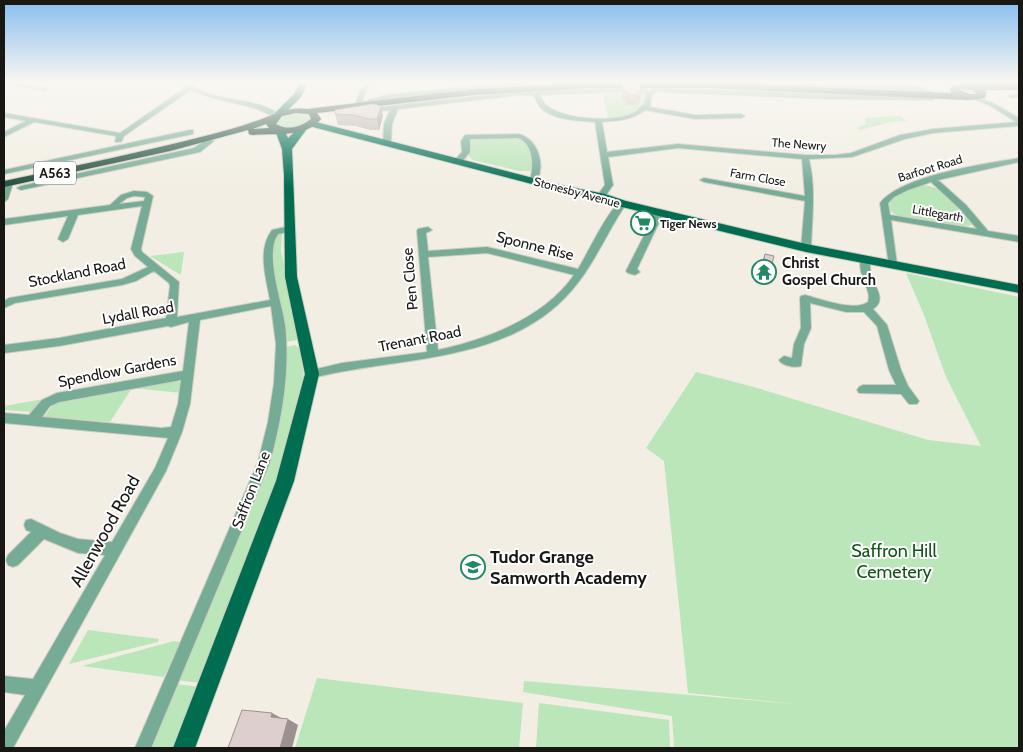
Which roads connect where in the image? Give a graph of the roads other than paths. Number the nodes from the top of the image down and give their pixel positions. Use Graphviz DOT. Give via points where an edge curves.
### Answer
graph roads {
  1 [pos="16,117"];
  2 [pos="146,117"];
  3 [pos="274,117"];
  4 [pos="275,117"];
  5 [pos="313,117"];
  6 [pos="329,117"];
  7 [pos="391,117"];
  8 [pos="569,117"];
  9 [pos="625,117"];
  10 [pos="33,120"];
  11 [pos="598,121"];
  12 [pos="1019,122"];
  13 [pos="310,124"];
  14 [pos="279,130"];
  15 [pos="190,132"];
  16 [pos="4,135"];
  17 [pos="121,135"];
  18 [pos="210,141"];
  19 [pos="386,142"];
  20 [pos="118,148"];
  21 [pos="170,148"];
  22 [pos="287,149"];
  23 [pos="604,155"];
  24 [pos="805,158"];
  25 [pos="458,161"];
  26 [pos="1017,163"];
  27 [pos="4,172"];
  28 [pos="59,172"];
  29 [pos="73,177"];
  30 [pos="932,179"];
  31 [pos="534,180"];
  32 [pos="704,180"];
  33 [pos="21,188"];
  34 [pos="5,190"];
  35 [pos="601,196"];
  36 [pos="808,199"];
  37 [pos="622,204"];
  38 [pos="660,212"];
  39 [pos="74,213"];
  40 [pos="886,217"];
  41 [pos="4,222"];
  42 [pos="290,229"];
  43 [pos="421,231"];
  44 [pos="986,234"];
  45 [pos="63,238"];
  46 [pos="1019,240"];
  47 [pos="806,248"];
  48 [pos="422,254"];
  49 [pos="865,259"];
  50 [pos="892,264"];
  51 [pos="155,267"];
  52 [pos="635,272"];
  53 [pos="580,273"];
  54 [pos="1019,289"];
  55 [pos="794,295"];
  56 [pos="805,298"];
  57 [pos="276,302"];
  58 [pos="4,305"];
  59 [pos="867,309"];
  60 [pos="195,318"];
  61 [pos="171,322"];
  62 [pos="4,349"];
  63 [pos="433,355"];
  64 [pos="784,360"];
  65 [pos="188,374"];
  66 [pos="312,374"];
  67 [pos="904,389"];
  68 [pos="861,391"];
  69 [pos="913,401"];
  70 [pos="4,418"];
  71 [pos="32,421"];
  72 [pos="176,432"];
  73 [pos="117,549"];
  74 [pos="13,560"];
  75 [pos="4,684"];
  76 [pos="38,688"];
  77 [pos="4,747"];
  78 [pos="143,748"];
  79 [pos="184,748"];
  1 -- 10 [label="street"];
  2 -- 17 [label="street"];
  3 -- 21 [label="highway, A563"];
  4 -- 14 [label="highway" via="271,125"];
  5 -- 13 [label="highway"];
  6 -- 13 [label="highway, A563"];
  7 -- 19 [label="street"];
  8 -- 11 [label="street"];
  9 -- 11 [label="street"];
  10 -- 16 [label="street"];
  10 -- 17 [label="street"];
  11 -- 23 [label="street"];
  12 -- 24 [label="street, The Newry" via="932,131 903,137 852,155"];
  13 -- 14 [label="highway, A563"];
  13 -- 19 [label="main road, Stonesby Avenue"];
  13 -- 22 [label="main road"];
  14 -- 18 [label="highway, A563" via="254,131"];
  14 -- 22 [label="main road, Saffron Lane"];
  15 -- 20 [label="street"];
  17 -- 20 [label="street"];
  18 -- 21 [label="highway, A563"];
  18 -- 29 [label="street" via="197,150"];
  19 -- 25 [label="main road, Stonesby Avenue"];
  20 -- 27 [label="street"];
  21 -- 28 [label="highway, A563"];
  22 -- 42 [label="main road, Saffron Lane"];
  23 -- 24 [label="street, The Newry" via="678,146"];
  23 -- 35 [label="street" via="609,185"];
  24 -- 36 [label="street"];
  25 -- 31 [label="main road, Stonesby Avenue"];
  25 -- 31 [label="street" via="466,152 468,137 519,136 529,141 536,152"];
  26 -- 30 [label="street, Barfoot Road"];
  28 -- 29 [label="street"];
  28 -- 34 [label="highway, A563"];
  29 -- 33 [label="street"];
  30 -- 40 [label="street, Barfoot Road" via="890,195 884,203"];
  30 -- 44 [label="street, Littlegarth"];
  31 -- 35 [label="main road, Stonesby Avenue"];
  32 -- 36 [label="street, Farm Close"];
  35 -- 37 [label="main road, Stonesby Avenue"];
  36 -- 47 [label="street"];
  37 -- 38 [label="main road, Stonesby Avenue"];
  37 -- 53 [label="street, Trenant Road"];
  38 -- 47 [label="main road, Stonesby Avenue"];
  38 -- 52 [label="street" via="631,271"];
  39 -- 41 [label="street"];
  39 -- 45 [label="street"];
  39 -- 51 [label="street" via="146,203 136,249"];
  40 -- 44 [label="street, Littlegarth"];
  40 -- 50 [label="street, Barfoot Road"];
  42 -- 57 [label="street, Saffron Lane" via="275,232 270,240 271,279"];
  42 -- 66 [label="main road, Saffron Lane" via="291,277"];
  43 -- 48 [label="street, Pen Close"];
  44 -- 46 [label="street, Littlegarth"];
  47 -- 49 [label="main road, Stonesby Avenue"];
  48 -- 53 [label="street, Sponne Rise" via="487,250"];
  48 -- 63 [label="street, Pen Close"];
  49 -- 50 [label="main road, Stonesby Avenue"];
  49 -- 59 [label="street" via="865,272 876,300"];
  50 -- 54 [label="main road, Stonesby Avenue"];
  51 -- 58 [label="street, Stockland Road" via="122,282 13,300"];
  51 -- 61 [label="street" via="175,286"];
  53 -- 63 [label="street, Trenant Road" via="557,299 529,320 477,343"];
  55 -- 56 [label="street"];
  56 -- 59 [label="street" via="850,310"];
  56 -- 64 [label="street" via="806,328 798,347 797,363"];
  57 -- 60 [label="street, Lydall Road"];
  57 -- 78 [label="street, Saffron Lane" via="281,345 280,393 264,462"];
  59 -- 67 [label="street" via="882,325"];
  60 -- 61 [label="street, Lydall Road"];
  60 -- 65 [label="street, Allenwood Road"];
  61 -- 62 [label="street, Lydall Road"];
  63 -- 66 [label="street, Trenant Road"];
  65 -- 71 [label="street, Spendlow Gardens" via="57,398 46,403"];
  65 -- 72 [label="street, Allenwood Road"];
  66 -- 79 [label="main road, Saffron Lane" via="285,481"];
  67 -- 68 [label="street"];
  67 -- 69 [label="street"];
  70 -- 71 [label="street"];
  71 -- 72 [label="street"];
  72 -- 73 [label="street, Allenwood Road" via="160,471"];
  73 -- 74 [label="street" via="78,546 36,528"];
  73 -- 76 [label="street, Allenwood Road"];
  75 -- 76 [label="street"];
  76 -- 77 [label="street, Allenwood Road"];
}
